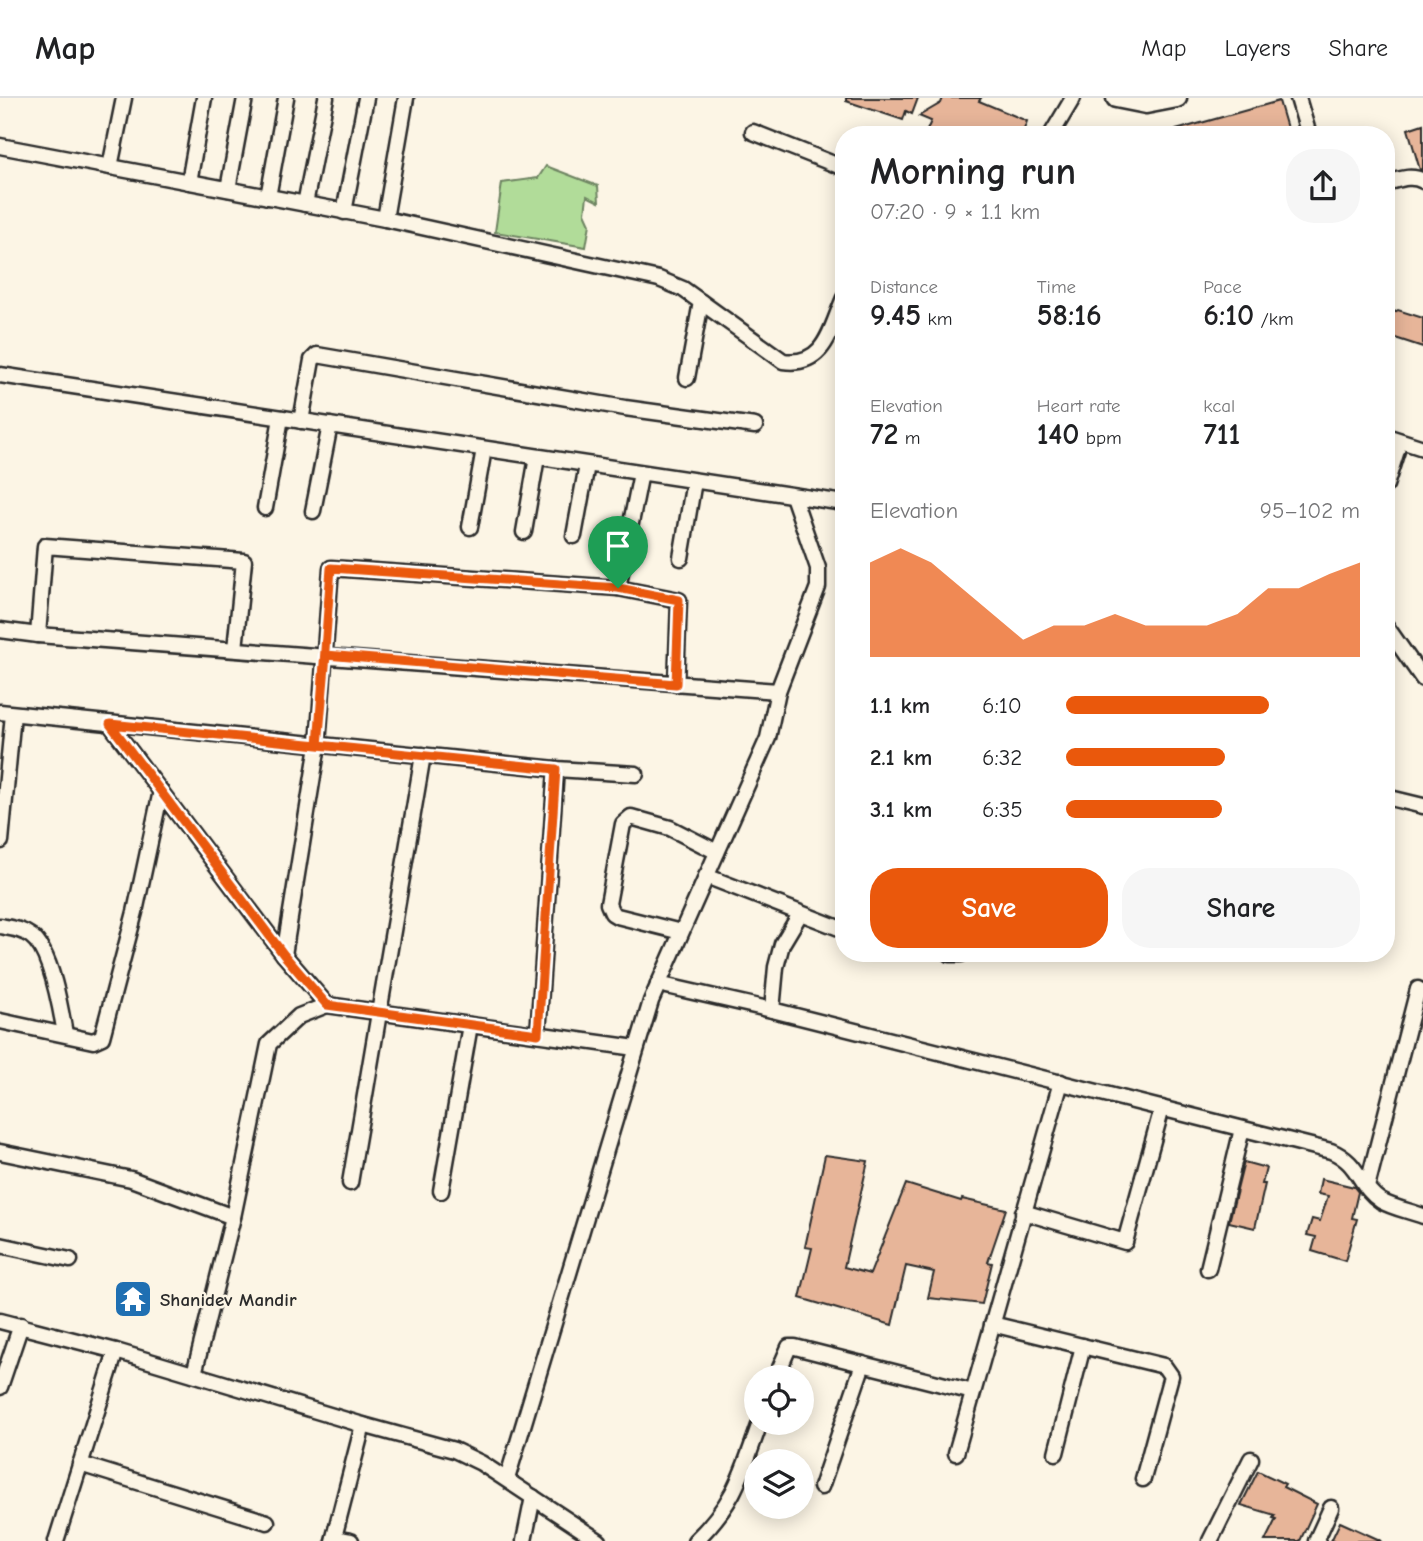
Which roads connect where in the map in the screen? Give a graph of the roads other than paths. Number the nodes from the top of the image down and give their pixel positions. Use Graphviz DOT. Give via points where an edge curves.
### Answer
graph roads {
  1 [pos="124,98"];
  2 [pos="204,98"];
  3 [pos="245,98"];
  4 [pos="286,98"];
  5 [pos="326,98"];
  6 [pos="366,98"];
  7 [pos="406,98"];
  8 [pos="1073,98"];
  9 [pos="1116,98"];
  10 [pos="1177,98"];
  11 [pos="1298,98"];
  12 [pos="1056,126"];
  13 [pos="1306,126"];
  14 [pos="753,132"];
  15 [pos="0,145"];
  16 [pos="835,164"];
  17 [pos="110,167"];
  18 [pos="1395,181"];
  19 [pos="1423,181"];
  20 [pos="189,182"];
  21 [pos="228,189"];
  22 [pos="268,197"];
  23 [pos="305,204"];
  24 [pos="344,212"];
  25 [pos="385,219"];
  26 [pos="701,302"];
  27 [pos="835,318"];
  28 [pos="0,375"];
  29 [pos="687,378"];
  30 [pos="281,418"];
  31 [pos="301,421"];
  32 [pos="330,425"];
  33 [pos="755,426"];
  34 [pos="1395,439"];
  35 [pos="1423,448"];
  36 [pos="484,449"];
  37 [pos="537,457"];
  38 [pos="587,465"];
  39 [pos="641,473"];
  40 [pos="694,481"];
  41 [pos="793,496"];
  42 [pos="835,502"];
  43 [pos="265,508"];
  44 [pos="313,511"];
  45 [pos="470,527"];
  46 [pos="524,532"];
  47 [pos="574,536"];
  48 [pos="681,558"];
  49 [pos="618,588"];
  50 [pos="0,630"];
  51 [pos="38,635"];
  52 [pos="1395,639"];
  53 [pos="235,649"];
  54 [pos="326,655"];
  55 [pos="1423,679"];
  56 [pos="676,684"];
  57 [pos="778,691"];
  58 [pos="6,713"];
  59 [pos="110,724"];
  60 [pos="318,745"];
  61 [pos="423,755"];
  62 [pos="556,769"];
  63 [pos="636,774"];
  64 [pos="161,791"];
  65 [pos="1395,799"];
  66 [pos="1423,806"];
  67 [pos="1,818"];
  68 [pos="1,841"];
  69 [pos="717,852"];
  70 [pos="706,876"];
  71 [pos="800,914"];
  72 [pos="0,926"];
  73 [pos="835,927"];
  74 [pos="681,932"];
  75 [pos="284,955"];
  76 [pos="658,984"];
  77 [pos="1418,989"];
  78 [pos="327,1005"];
  79 [pos="772,1010"];
  80 [pos="379,1013"];
  81 [pos="0,1021"];
  82 [pos="470,1025"];
  83 [pos="65,1034"];
  84 [pos="538,1034"];
  85 [pos="636,1048"];
  86 [pos="1061,1082"];
  87 [pos="1162,1108"];
  88 [pos="1242,1129"];
  89 [pos="0,1152"];
  90 [pos="350,1184"];
  91 [pos="1367,1187"];
  92 [pos="441,1191"];
  93 [pos="1023,1212"];
  94 [pos="1423,1216"];
  95 [pos="233,1217"];
  96 [pos="0,1245"];
  97 [pos="70,1260"];
  98 [pos="1208,1269"];
  99 [pos="0,1321"];
  100 [pos="992,1324"];
  101 [pos="21,1325"];
  102 [pos="1083,1346"];
  103 [pos="116,1351"];
  104 [pos="863,1364"];
  105 [pos="781,1365"];
  106 [pos="194,1374"];
  107 [pos="0,1387"];
  108 [pos="973,1392"];
  109 [pos="363,1425"];
  110 [pos="756,1435"];
  111 [pos="1056,1452"];
  112 [pos="956,1453"];
  113 [pos="1251,1459"];
  114 [pos="80,1464"];
  115 [pos="507,1479"];
  116 [pos="1143,1479"];
  117 [pos="821,1487"];
  118 [pos="533,1497"];
  119 [pos="1331,1508"];
  120 [pos="268,1522"];
  121 [pos="334,1539"];
  122 [pos="56,1541"];
  123 [pos="351,1541"];
  124 [pos="524,1541"];
  125 [pos="599,1541"];
  126 [pos="695,1541"];
  127 [pos="1210,1541"];
  128 [pos="1316,1541"];
  1 -- 17 [label="street"];
  2 -- 20 [label="street"];
  3 -- 21 [label="street"];
  4 -- 22 [label="street"];
  5 -- 23 [label="street"];
  6 -- 24 [label="street"];
  7 -- 25 [label="street"];
  8 -- 12 [label="street"];
  9 -- 10 [label="main road" via="1146,104"];
  11 -- 13 [label="street"];
  14 -- 16 [label="street"];
  15 -- 17 [label="street"];
  17 -- 20 [label="street"];
  18 -- 19 [label="street" via="1416,177"];
  20 -- 21 [label="street"];
  21 -- 22 [label="street"];
  22 -- 23 [label="street"];
  23 -- 24 [label="street"];
  24 -- 25 [label="street"];
  25 -- 26 [label="street" via="635,272 672,284"];
  26 -- 27 [label="street" via="769,353 794,363 821,350"];
  26 -- 29 [label="street"];
  28 -- 30 [label="street"];
  30 -- 31 [label="street"];
  30 -- 43 [label="street"];
  31 -- 32 [label="street"];
  31 -- 33 [label="street" via="312,360 321,355"];
  32 -- 36 [label="street"];
  32 -- 44 [label="street"];
  34 -- 35 [label="street"];
  36 -- 37 [label="street"];
  36 -- 45 [label="street"];
  37 -- 38 [label="street"];
  37 -- 46 [label="street"];
  38 -- 39 [label="street"];
  38 -- 47 [label="street"];
  39 -- 40 [label="street"];
  39 -- 49 [label="street"];
  40 -- 41 [label="street"];
  40 -- 48 [label="street"];
  41 -- 42 [label="street"];
  41 -- 57 [label="street" via="819,577"];
  49 -- 54 [label="street" via="331,568"];
  49 -- 56 [label="street" via="679,600"];
  50 -- 51 [label="street"];
  51 -- 53 [label="street"];
  51 -- 53 [label="street" via="45,546 244,561"];
  52 -- 55 [label="street"];
  53 -- 54 [label="street"];
  54 -- 56 [label="street"];
  54 -- 60 [label="street"];
  56 -- 57 [label="street"];
  57 -- 69 [label="street" via="768,738"];
  58 -- 59 [label="street"];
  58 -- 67 [label="street"];
  59 -- 60 [label="street"];
  59 -- 64 [label="street"];
  60 -- 61 [label="street"];
  60 -- 75 [label="street"];
  61 -- 62 [label="street"];
  61 -- 80 [label="street"];
  62 -- 63 [label="street"];
  62 -- 84 [label="street"];
  64 -- 75 [label="street"];
  64 -- 83 [label="street" via="104,1034 93,1041"];
  65 -- 66 [label="street"];
  67 -- 68 [label="street"];
  69 -- 70 [label="street"];
  69 -- 74 [label="street" via="661,825 631,817 623,824 609,909 617,916"];
  70 -- 71 [label="street"];
  70 -- 74 [label="street"];
  71 -- 73 [label="street"];
  71 -- 79 [label="street" via="782,944"];
  72 -- 83 [label="street" via="35,939 54,982"];
  74 -- 76 [label="street"];
  75 -- 78 [label="street"];
  76 -- 79 [label="street"];
  76 -- 85 [label="street"];
  77 -- 91 [label="street"];
  78 -- 80 [label="street"];
  78 -- 95 [label="street" via="299,1016 269,1044"];
  79 -- 86 [label="street"];
  80 -- 82 [label="street"];
  80 -- 90 [label="street"];
  81 -- 83 [label="street"];
  82 -- 84 [label="street"];
  82 -- 92 [label="street"];
  84 -- 85 [label="street"];
  85 -- 115 [label="street"];
  86 -- 87 [label="street"];
  86 -- 93 [label="street"];
  87 -- 88 [label="street"];
  87 -- 93 [label="street" via="1125,1242"];
  88 -- 91 [label="street" via="1344,1156"];
  88 -- 98 [label="street"];
  89 -- 95 [label="street" via="131,1179"];
  91 -- 94 [label="street" via="1380,1200"];
  93 -- 100 [label="street"];
  95 -- 106 [label="street"];
  96 -- 97 [label="street"];
  99 -- 101 [label="street"];
  100 -- 102 [label="street"];
  100 -- 108 [label="street"];
  101 -- 103 [label="street"];
  101 -- 107 [label="street"];
  102 -- 111 [label="street"];
  102 -- 116 [label="street" via="1170,1371"];
  103 -- 106 [label="street"];
  103 -- 114 [label="street"];
  104 -- 105 [label="street" via="789,1347"];
  104 -- 108 [label="street"];
  104 -- 117 [label="street"];
  106 -- 109 [label="street"];
  108 -- 112 [label="street"];
  109 -- 115 [label="street" via="454,1450"];
  109 -- 121 [label="street"];
  110 -- 126 [label="street" via="737,1488"];
  113 -- 127 [label="street"];
  114 -- 120 [label="street"];
  114 -- 122 [label="street"];
  115 -- 118 [label="street"];
  118 -- 124 [label="street"];
  118 -- 125 [label="street"];
  119 -- 128 [label="street"];
  121 -- 123 [label="street"];
}
